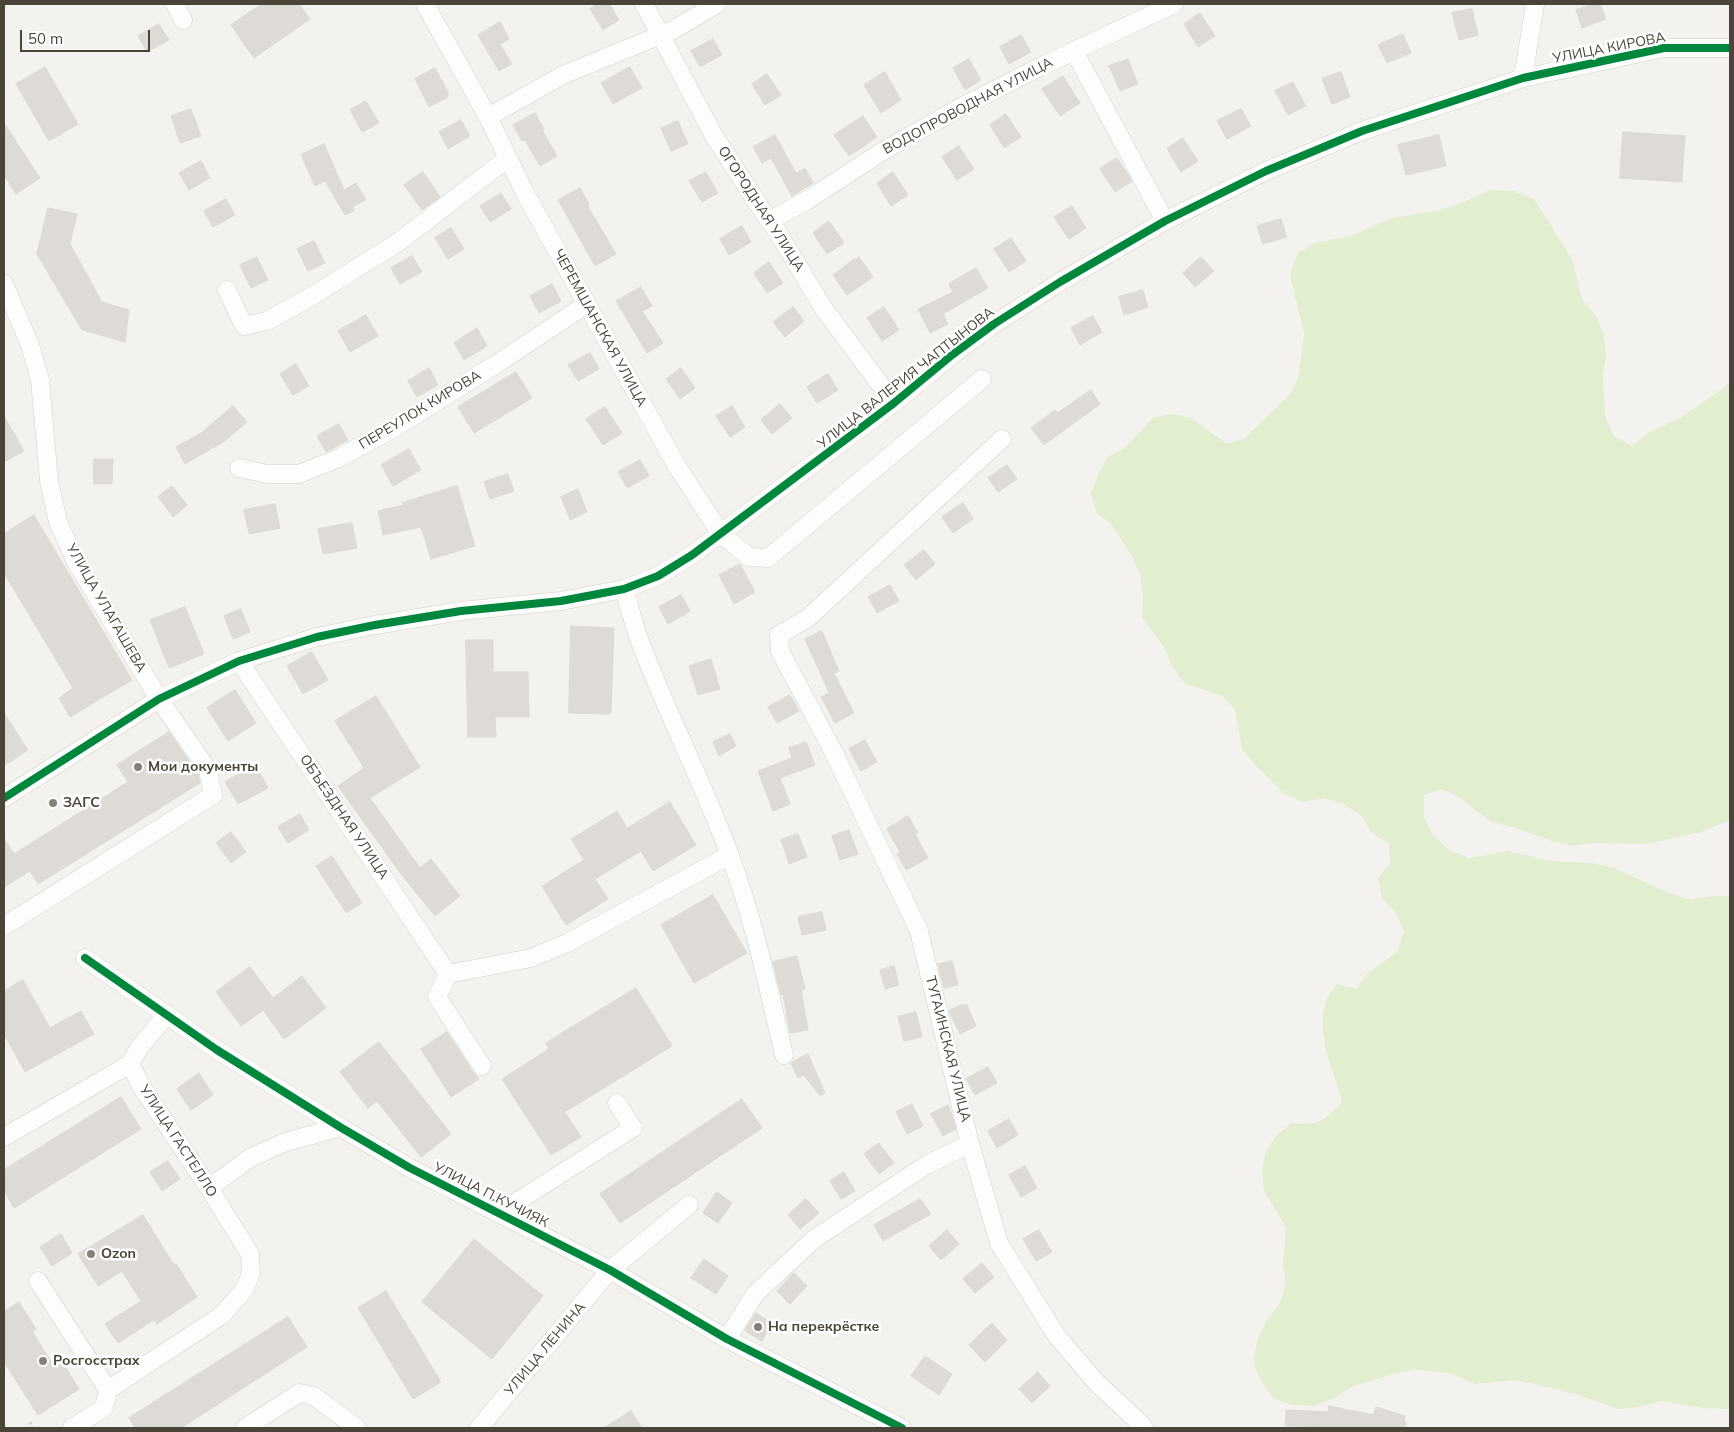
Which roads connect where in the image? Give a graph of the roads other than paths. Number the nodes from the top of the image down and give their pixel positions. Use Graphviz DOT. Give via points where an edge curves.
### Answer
graph roads {
  1 [pos="175,4"];
  2 [pos="425,4"];
  3 [pos="644,4"];
  4 [pos="717,4"];
  5 [pos="1174,4"];
  6 [pos="1536,4"];
  7 [pos="183,20"];
  8 [pos="661,35"];
  9 [pos="1730,48"];
  10 [pos="1074,51"];
  11 [pos="1523,78"];
  12 [pos="488,117"];
  13 [pos="508,159"];
  14 [pos="769,221"];
  15 [pos="1165,221"];
  16 [pos="4,284"];
  17 [pos="227,290"];
  18 [pos="587,304"];
  19 [pos="982,378"];
  20 [pos="894,404"];
  21 [pos="1002,439"];
  22 [pos="240,468"];
  23 [pos="721,534"];
  24 [pos="624,589"];
  25 [pos="239,661"];
  26 [pos="159,699"];
  27 [pos="4,798"];
  28 [pos="730,855"];
  29 [pos="4,926"];
  30 [pos="85,958"];
  31 [pos="448,974"];
  32 [pos="167,1014"];
  33 [pos="784,1055"];
  34 [pos="130,1064"];
  35 [pos="482,1066"];
  36 [pos="617,1103"];
  37 [pos="340,1127"];
  38 [pos="4,1137"];
  39 [pos="970,1144"];
  40 [pos="209,1188"];
  41 [pos="688,1206"];
  42 [pos="499,1213"];
  43 [pos="610,1270"];
  44 [pos="38,1281"];
  45 [pos="727,1338"];
  46 [pos="108,1390"];
  47 [pos="872,1420"];
  48 [pos="1143,1426"];
  49 [pos="72,1428"];
  50 [pos="245,1428"];
  51 [pos="356,1428"];
  52 [pos="479,1428"];
  53 [pos="902,1428"];
  1 -- 7 [label="street"];
  2 -- 12 [label="street, ЧЕРЕМШАНСКАЯ УЛИЦА"];
  3 -- 8 [label="street, ОГОРОДНАЯ УЛИЦА"];
  4 -- 8 [label="street"];
  5 -- 10 [label="street, ВОДОПРОВОДНАЯ УЛИЦА"];
  6 -- 11 [label="street"];
  8 -- 12 [label="street" via="562,75"];
  8 -- 14 [label="street, ОГОРОДНАЯ УЛИЦА" via="714,136"];
  9 -- 11 [label="street, УЛИЦА КИРОВА" via="1664,48"];
  10 -- 14 [label="street, ВОДОПРОВОДНАЯ УЛИЦА" via="963,106"];
  10 -- 15 [label="street"];
  11 -- 15 [label="street, УЛИЦА ВАЛЕРИЯ ЧАПТЫНОВА" via="1362,131 1266,171"];
  12 -- 13 [label="street, ЧЕРЕМШАНСКАЯ УЛИЦА"];
  13 -- 17 [label="street" via="397,243 267,321 244,326"];
  13 -- 18 [label="street, ЧЕРЕМШАНСКАЯ УЛИЦА"];
  14 -- 20 [label="street, ОГОРОДНАЯ УЛИЦА" via="824,310"];
  15 -- 20 [label="street, УЛИЦА ВАЛЕРИЯ ЧАПТЫНОВА" via="994,324"];
  16 -- 26 [label="street, УЛИЦА УЛАГАШЕВА" via="30,345 40,380 49,481 58,522 76,562"];
  18 -- 22 [label="street, ПЕРЕУЛОК КИРОВА" via="394,428 339,458 299,474 268,474"];
  18 -- 23 [label="street, ЧЕРЕМШАНСКАЯ УЛИЦА" via="678,468"];
  19 -- 23 [label="street, ЧЕРЕМШАНСКАЯ УЛИЦА" via="768,558 749,556"];
  20 -- 23 [label="street, УЛИЦА ВАЛЕРИЯ ЧАПТЫНОВА"];
  21 -- 39 [label="street, ТУГАИНСКАЯ УЛИЦА" via="808,618 779,635 780,651 834,753 919,931"];
  23 -- 24 [label="street, УЛИЦА ВАЛЕРИЯ ЧАПТЫНОВА" via="658,576"];
  24 -- 25 [label="street, УЛИЦА ВАЛЕРИЯ ЧАПТЫНОВА" via="561,602 461,610 375,625 318,637"];
  24 -- 28 [label="street" via="658,689 706,793"];
  25 -- 26 [label="street, УЛИЦА ВАЛЕРИЯ ЧАПТЫНОВА"];
  25 -- 31 [label="street, ОБЪЕЗДНАЯ УЛИЦА"];
  26 -- 27 [label="street, УЛИЦА ВАЛЕРИЯ ЧАПТЫНОВА"];
  26 -- 29 [label="street, УЛИЦА УЛАГАШЕВА" via="208,770 213,795"];
  28 -- 31 [label="street" via="567,943 531,958"];
  28 -- 33 [label="street" via="749,911"];
  30 -- 32 [label="street, УЛИЦА П.КУЧИЯК"];
  31 -- 35 [label="street" via="437,997"];
  32 -- 34 [label="street"];
  32 -- 37 [label="street, УЛИЦА П.КУЧИЯК" via="217,1050"];
  34 -- 38 [label="street"];
  34 -- 40 [label="street, УЛИЦА ГАСТЕЛЛО"];
  36 -- 42 [label="street" via="633,1128"];
  37 -- 40 [label="street" via="283,1143 250,1158"];
  37 -- 42 [label="street, УЛИЦА П.КУЧИЯК" via="410,1168"];
  39 -- 45 [label="street" via="928,1164 814,1239 754,1294"];
  39 -- 48 [label="street, ТУГАИНСКАЯ УЛИЦА" via="999,1243 1056,1335 1096,1382"];
  40 -- 46 [label="street, УЛИЦА ГАСТЕЛЛО" via="250,1254 250,1273 245,1288 222,1315"];
  41 -- 43 [label="street, УЛИЦА ЛЕНИНА"];
  42 -- 43 [label="street, УЛИЦА П.КУЧИЯК"];
  43 -- 45 [label="street, УЛИЦА П.КУЧИЯК"];
  43 -- 52 [label="street, УЛИЦА ЛЕНИНА"];
  44 -- 46 [label="street"];
  45 -- 47 [label="street, УЛИЦА П.КУЧИЯК"];
  46 -- 49 [label="street" via="104,1408"];
  47 -- 53 [label="street, УЛИЦА П.КУЧИЯК"];
  50 -- 51 [label="street" via="299,1393 314,1396"];
}
